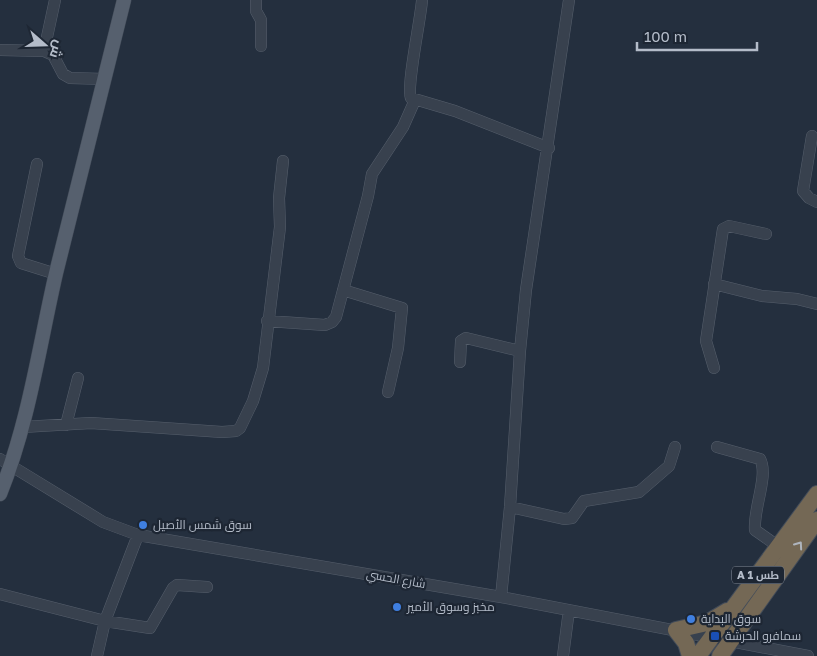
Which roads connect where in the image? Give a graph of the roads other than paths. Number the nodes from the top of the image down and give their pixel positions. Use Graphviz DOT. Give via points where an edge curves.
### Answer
graph roads {
  1 [pos="55,0"];
  2 [pos="124,0"];
  3 [pos="256,0"];
  4 [pos="422,0"];
  5 [pos="569,0"];
  6 [pos="261,46"];
  7 [pos="0,50"];
  8 [pos="44,51"];
  9 [pos="105,78"];
  10 [pos="415,100"];
  11 [pos="812,136"];
  12 [pos="548,148"];
  13 [pos="283,162"];
  14 [pos="37,164"];
  15 [pos="817,202"];
  16 [pos="766,234"];
  17 [pos="56,274"];
  18 [pos="714,284"];
  19 [pos="343,290"];
  20 [pos="817,304"];
  21 [pos="268,321"];
  22 [pos="520,350"];
  23 [pos="460,362"];
  24 [pos="714,368"];
  25 [pos="78,378"];
  26 [pos="388,392"];
  27 [pos="66,425"];
  28 [pos="22,427"];
  29 [pos="675,447"];
  30 [pos="718,447"];
  31 [pos="6,462"];
  32 [pos="0,494"];
  33 [pos="817,494"];
  34 [pos="510,507"];
  35 [pos="817,520"];
  36 [pos="138,535"];
  37 [pos="779,547"];
  38 [pos="207,587"];
  39 [pos="0,594"];
  40 [pos="501,597"];
  41 [pos="734,606"];
  42 [pos="569,610"];
  43 [pos="105,621"];
  44 [pos="676,630"];
  45 [pos="712,638"];
  46 [pos="731,641"];
  47 [pos="765,652"];
  48 [pos="97,656"];
  49 [pos="563,656"];
  50 [pos="690,656"];
  51 [pos="698,656"];
  52 [pos="720,656"];
  53 [pos="808,656"];
  1 -- 8 [label="street"];
  2 -- 9 [label="main road"];
  3 -- 6 [label="street" via="256,11 261,20"];
  4 -- 10 [label="street" via="409,86 409,93"];
  5 -- 12 [label="street"];
  7 -- 8 [label="street"];
  8 -- 9 [label="street" via="53,55 63,74 70,78"];
  9 -- 17 [label="main road"];
  10 -- 12 [label="street"];
  10 -- 19 [label="street" via="403,127 372,174"];
  11 -- 15 [label="street" via="803,192"];
  12 -- 22 [label="street"];
  13 -- 21 [label="street" via="280,227"];
  14 -- 17 [label="street" via="18,256 21,263"];
  16 -- 18 [label="street" via="729,226 723,229"];
  17 -- 28 [label="main road" via="37,372"];
  18 -- 20 [label="street" via="762,296"];
  18 -- 24 [label="street" via="706,341"];
  19 -- 21 [label="street" via="336,317 325,325"];
  19 -- 26 [label="street" via="402,308 398,348"];
  21 -- 27 [label="street" via="263,368 244,422 236,431 91,423"];
  22 -- 23 [label="street" via="466,338 462,341"];
  22 -- 34 [label="street"];
  25 -- 27 [label="street"];
  27 -- 28 [label="street"];
  28 -- 31 [label="main road"];
  29 -- 34 [label="street" via="669,466 639,492 584,501 568,520"];
  30 -- 37 [label="street" via="760,459 763,468 754,515 756,530"];
  31 -- 32 [label="main road"];
  31 -- 36 [label="street, شارع الحسي" via="103,522"];
  33 -- 37 [label="highway, A 1 طس"];
  34 -- 40 [label="street"];
  46 -- 35 [label="highway, A 1 طس, one-way"];
  36 -- 40 [label="street, شارع الحسي"];
  36 -- 43 [label="street"];
  37 -- 41 [label="highway, A 1 طس"];
  38 -- 43 [label="street" via="177,585 150,628"];
  39 -- 43 [label="street"];
  40 -- 42 [label="street, شارع الحسي"];
  41 -- 44 [label="highway" via="707,622"];
  41 -- 45 [label="highway, A 1 طس"];
  42 -- 44 [label="street, شارع الحسي"];
  42 -- 49 [label="street"];
  43 -- 48 [label="street"];
  44 -- 45 [label="street, شارع الحسي"];
  44 -- 50 [label="highway" via="686,643"];
  45 -- 46 [label="street, شارع الحسي"];
  45 -- 51 [label="highway, A 1 طس"];
  46 -- 47 [label="street, شارع الحسي"];
  46 -- 52 [label="highway, A 1 طس"];
  47 -- 53 [label="street, شارع الحسي"];
}
